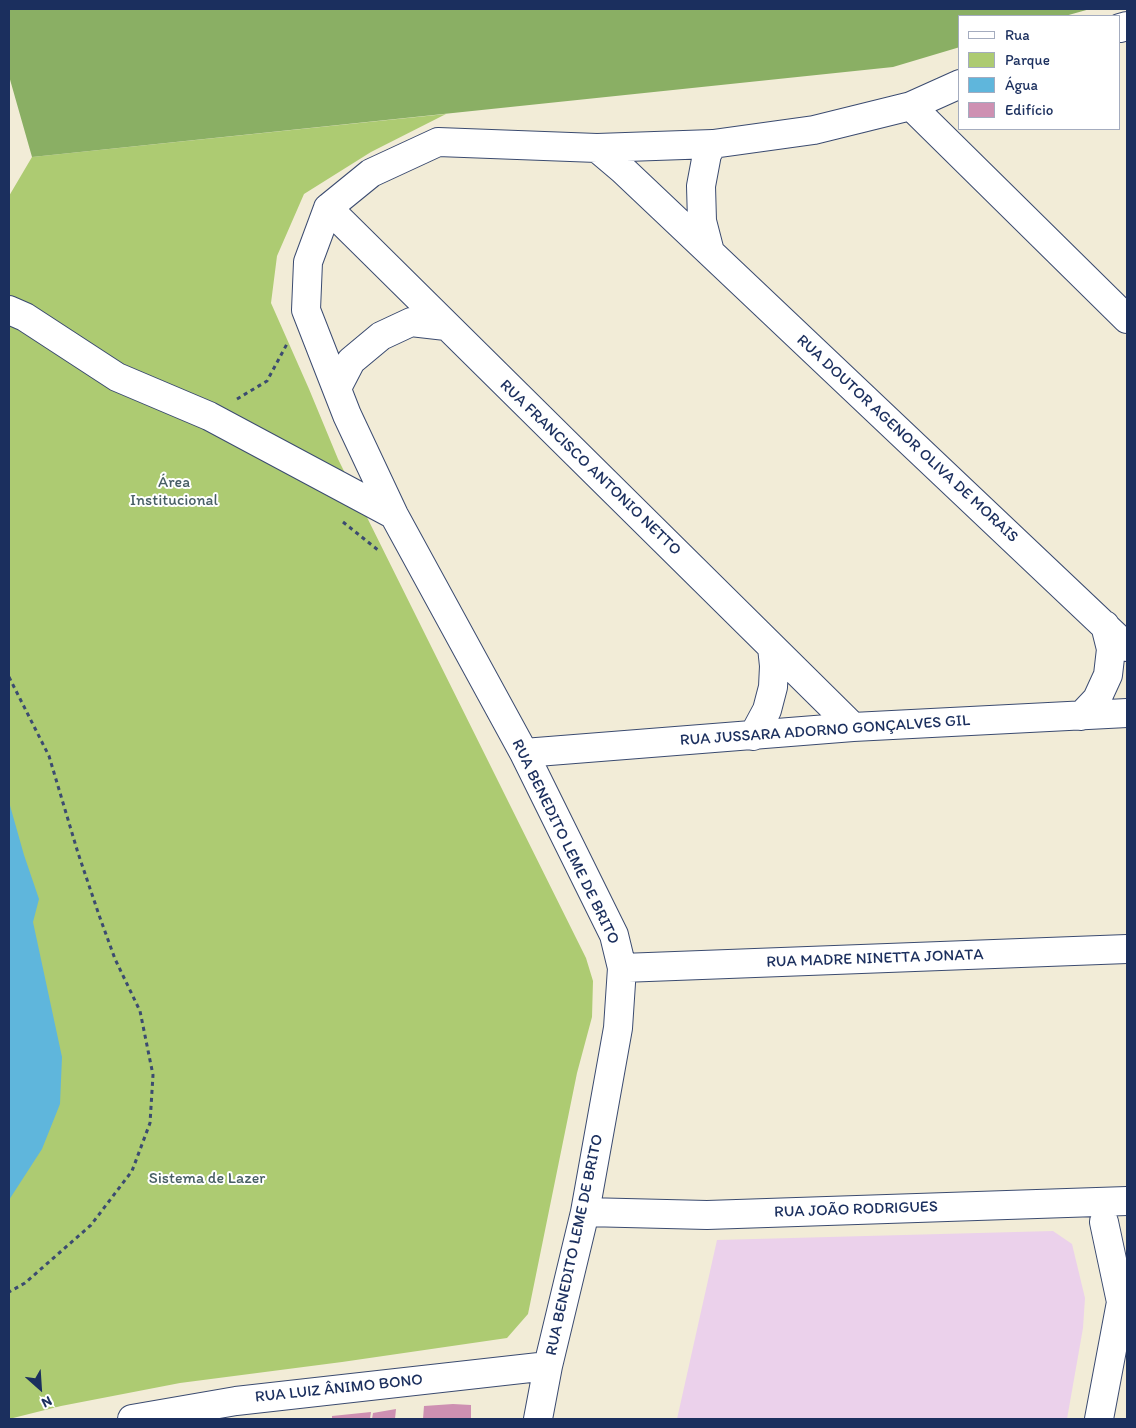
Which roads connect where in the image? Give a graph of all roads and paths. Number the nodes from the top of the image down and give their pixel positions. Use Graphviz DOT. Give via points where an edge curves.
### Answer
graph roads {
  1 [pos="958,85"];
  2 [pos="911,106"];
  3 [pos="713,144"];
  4 [pos="596,148"];
  5 [pos="328,208"];
  6 [pos="710,252"];
  7 [pos="9,310"];
  8 [pos="306,310"];
  9 [pos="1127,319"];
  10 [pos="446,326"];
  11 [pos="337,388"];
  12 [pos="209,416"];
  13 [pos="394,515"];
  14 [pos="1105,625"];
  15 [pos="772,647"];
  16 [pos="1127,647"];
  17 [pos="9,677"];
  18 [pos="1127,714"];
  19 [pos="1081,716"];
  20 [pos="853,727"];
  21 [pos="753,736"];
  22 [pos="524,752"];
  23 [pos="1127,949"];
  24 [pos="622,968"];
  25 [pos="1127,1201"];
  26 [pos="1070,1203"];
  27 [pos="585,1212"];
  28 [pos="1104,1222"];
  29 [pos="1127,1236"];
  30 [pos="9,1292"];
  31 [pos="1124,1296"];
  32 [pos="548,1366"];
  33 [pos="132,1419"];
  34 [pos="538,1419"];
  35 [pos="1099,1419"];
  1 -- 2 [label="street"];
  2 -- 3 [label="street" via="814,130"];
  2 -- 9 [label="street"];
  3 -- 4 [label="street"];
  3 -- 6 [label="street" via="707,154 701,186 702,221"];
  4 -- 5 [label="street" via="438,142 371,173"];
  4 -- 6 [label="street, RUA DOUTOR AGENOR OLIVA DE MORAIS"];
  5 -- 8 [label="street, RUA BENEDITO LEME DE BRITO" via="308,262"];
  5 -- 10 [label="street, RUA FRANCISCO ANTONIO NETTO"];
  6 -- 14 [label="street, RUA DOUTOR AGENOR OLIVA DE MORAIS"];
  7 -- 12 [label="street" via="118,377"];
  8 -- 11 [label="street, RUA BENEDITO LEME DE BRITO"];
  8 -- 12 [label="path" via="267,381"];
  10 -- 11 [label="street" via="410,322 381,336 351,361"];
  10 -- 15 [label="street, RUA FRANCISCO ANTONIO NETTO"];
  11 -- 13 [label="street, RUA BENEDITO LEME DE BRITO" via="346,416"];
  12 -- 13 [label="street"];
  13 -- 22 [label="street, RUA BENEDITO LEME DE BRITO"];
  14 -- 16 [label="street, RUA DOUTOR AGENOR OLIVA DE MORAIS"];
  14 -- 19 [label="street" via="1110,649 1108,675 1097,699"];
  15 -- 20 [label="street, RUA FRANCISCO ANTONIO NETTO"];
  15 -- 21 [label="street" via="773,687 767,710"];
  17 -- 30 [label="path" via="49,756 99,915 115,959 140,1011 153,1075 150,1123 132,1171 91,1225 25,1283"];
  18 -- 19 [label="street, RUA JUSSARA ADORNO GONÇALVES GIL"];
  19 -- 20 [label="street, RUA JUSSARA ADORNO GONÇALVES GIL"];
  20 -- 21 [label="street, RUA JUSSARA ADORNO GONÇALVES GIL"];
  21 -- 22 [label="street, RUA JUSSARA ADORNO GONÇALVES GIL"];
  22 -- 24 [label="street, RUA BENEDITO LEME DE BRITO" via="614,935"];
  23 -- 24 [label="street, RUA MADRE NINETTA JONATA"];
  24 -- 27 [label="street, RUA BENEDITO LEME DE BRITO" via="618,1028"];
  25 -- 26 [label="street, RUA JOÃO RODRIGUES"];
  26 -- 27 [label="street, RUA JOÃO RODRIGUES" via="707,1215"];
  26 -- 28 [label="street"];
  27 -- 32 [label="street, RUA BENEDITO LEME DE BRITO"];
  28 -- 29 [label="street"];
  28 -- 31 [label="street"];
  31 -- 35 [label="street"];
  32 -- 33 [label="street, RUA LUIZ ÂNIMO BONO" via="236,1401"];
  32 -- 34 [label="street, RUA BENEDITO LEME DE BRITO"];
}
